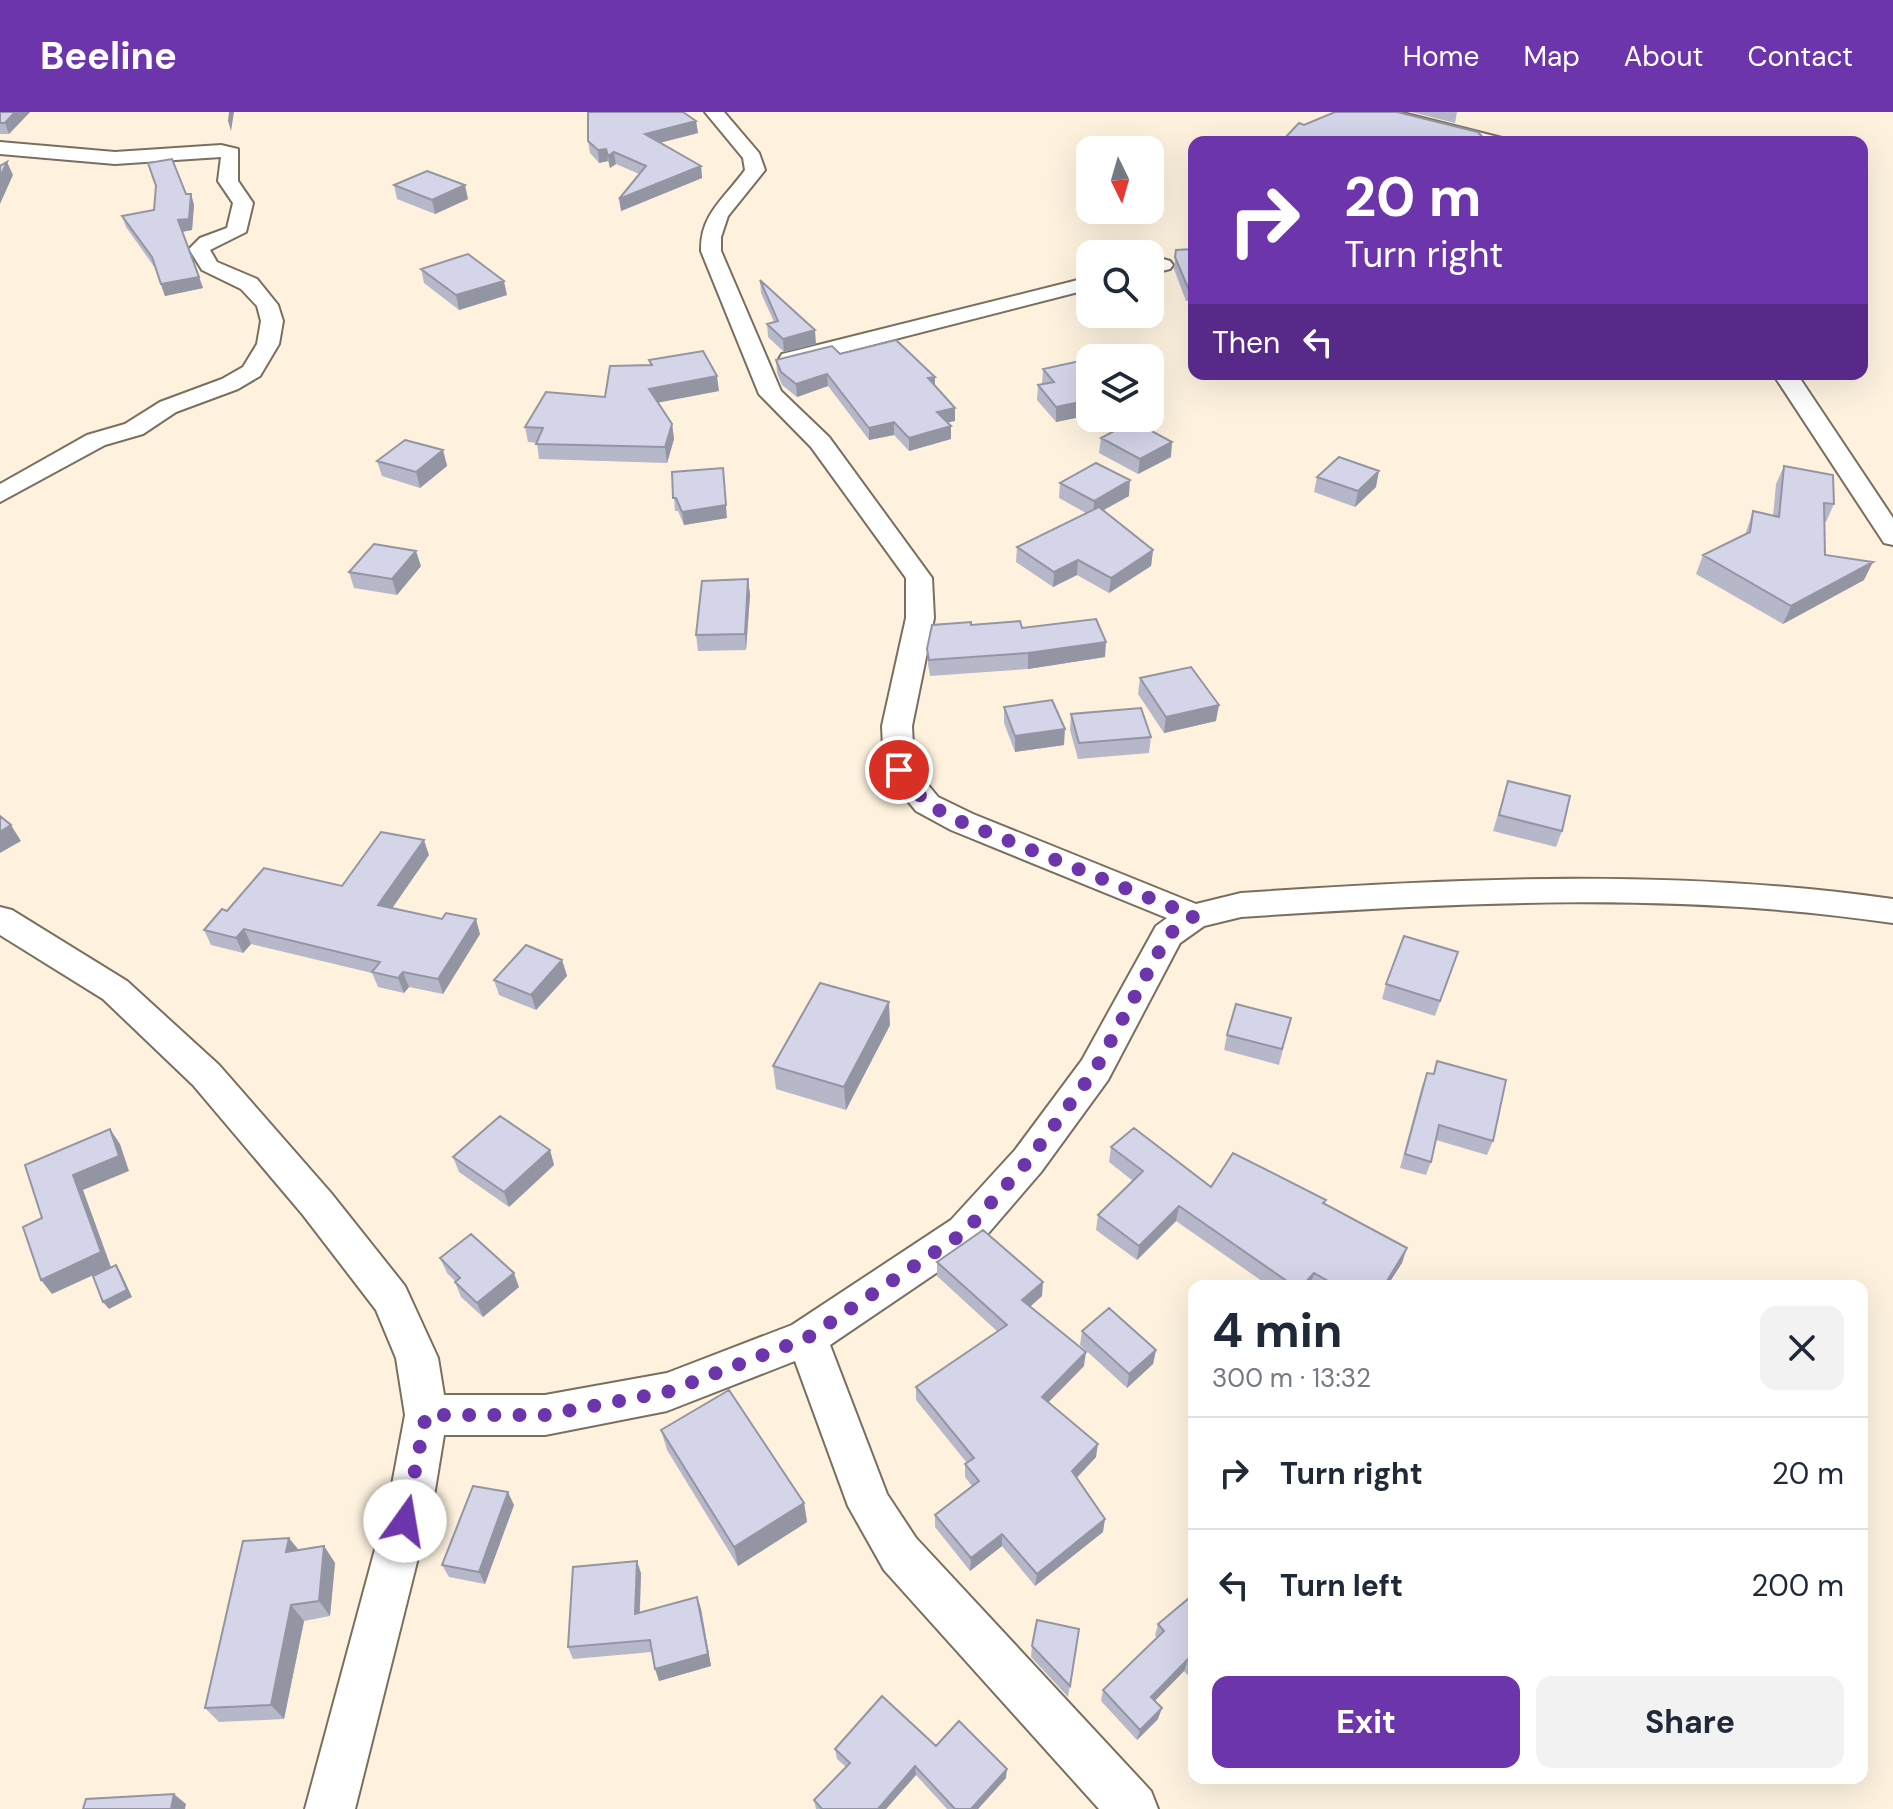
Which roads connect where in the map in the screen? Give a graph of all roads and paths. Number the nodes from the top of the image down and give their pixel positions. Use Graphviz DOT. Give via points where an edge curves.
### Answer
graph roads {
  1 [pos="714,112"];
  2 [pos="1377,112"];
  3 [pos="1471,136"];
  4 [pos="0,148"];
  5 [pos="1076,287"];
  6 [pos="759,368"];
  7 [pos="1789,380"];
  8 [pos="0,494"];
  9 [pos="1893,537"];
  10 [pos="1893,911"];
  11 [pos="1194,916"];
  12 [pos="0,919"];
  13 [pos="807,1338"];
  14 [pos="426,1415"];
  15 [pos="330,1809"];
  16 [pos="1133,1809"];
  1 -- 6 [label="street" via="752,157 755,170 718,212 709,233 711,251"];
  2 -- 3 [label="street"];
  4 -- 8 [label="street" via="115,158 231,153 228,181 243,203 236,232 199,249 209,266 249,284 267,305 272,321 268,344 252,371 168,407 134,429 96,440"];
  5 -- 6 [label="street"];
  6 -- 11 [label="street" via="771,394 820,442 919,578 920,618 897,726 899,770 927,804 962,822"];
  7 -- 9 [label="street"];
  10 -- 11 [label="street" via="1832,900 1589,886 1241,905"];
  11 -- 13 [label="street" via="1168,935 1087,1081 1028,1161 965,1232"];
  12 -- 14 [label="street" via="115,990 247,1121 391,1299 417,1358"];
  13 -- 14 [label="street" via="667,1392 545,1415"];
  13 -- 16 [label="street" via="870,1506 900,1554"];
  14 -- 15 [label="street" via="413,1490"];
}
